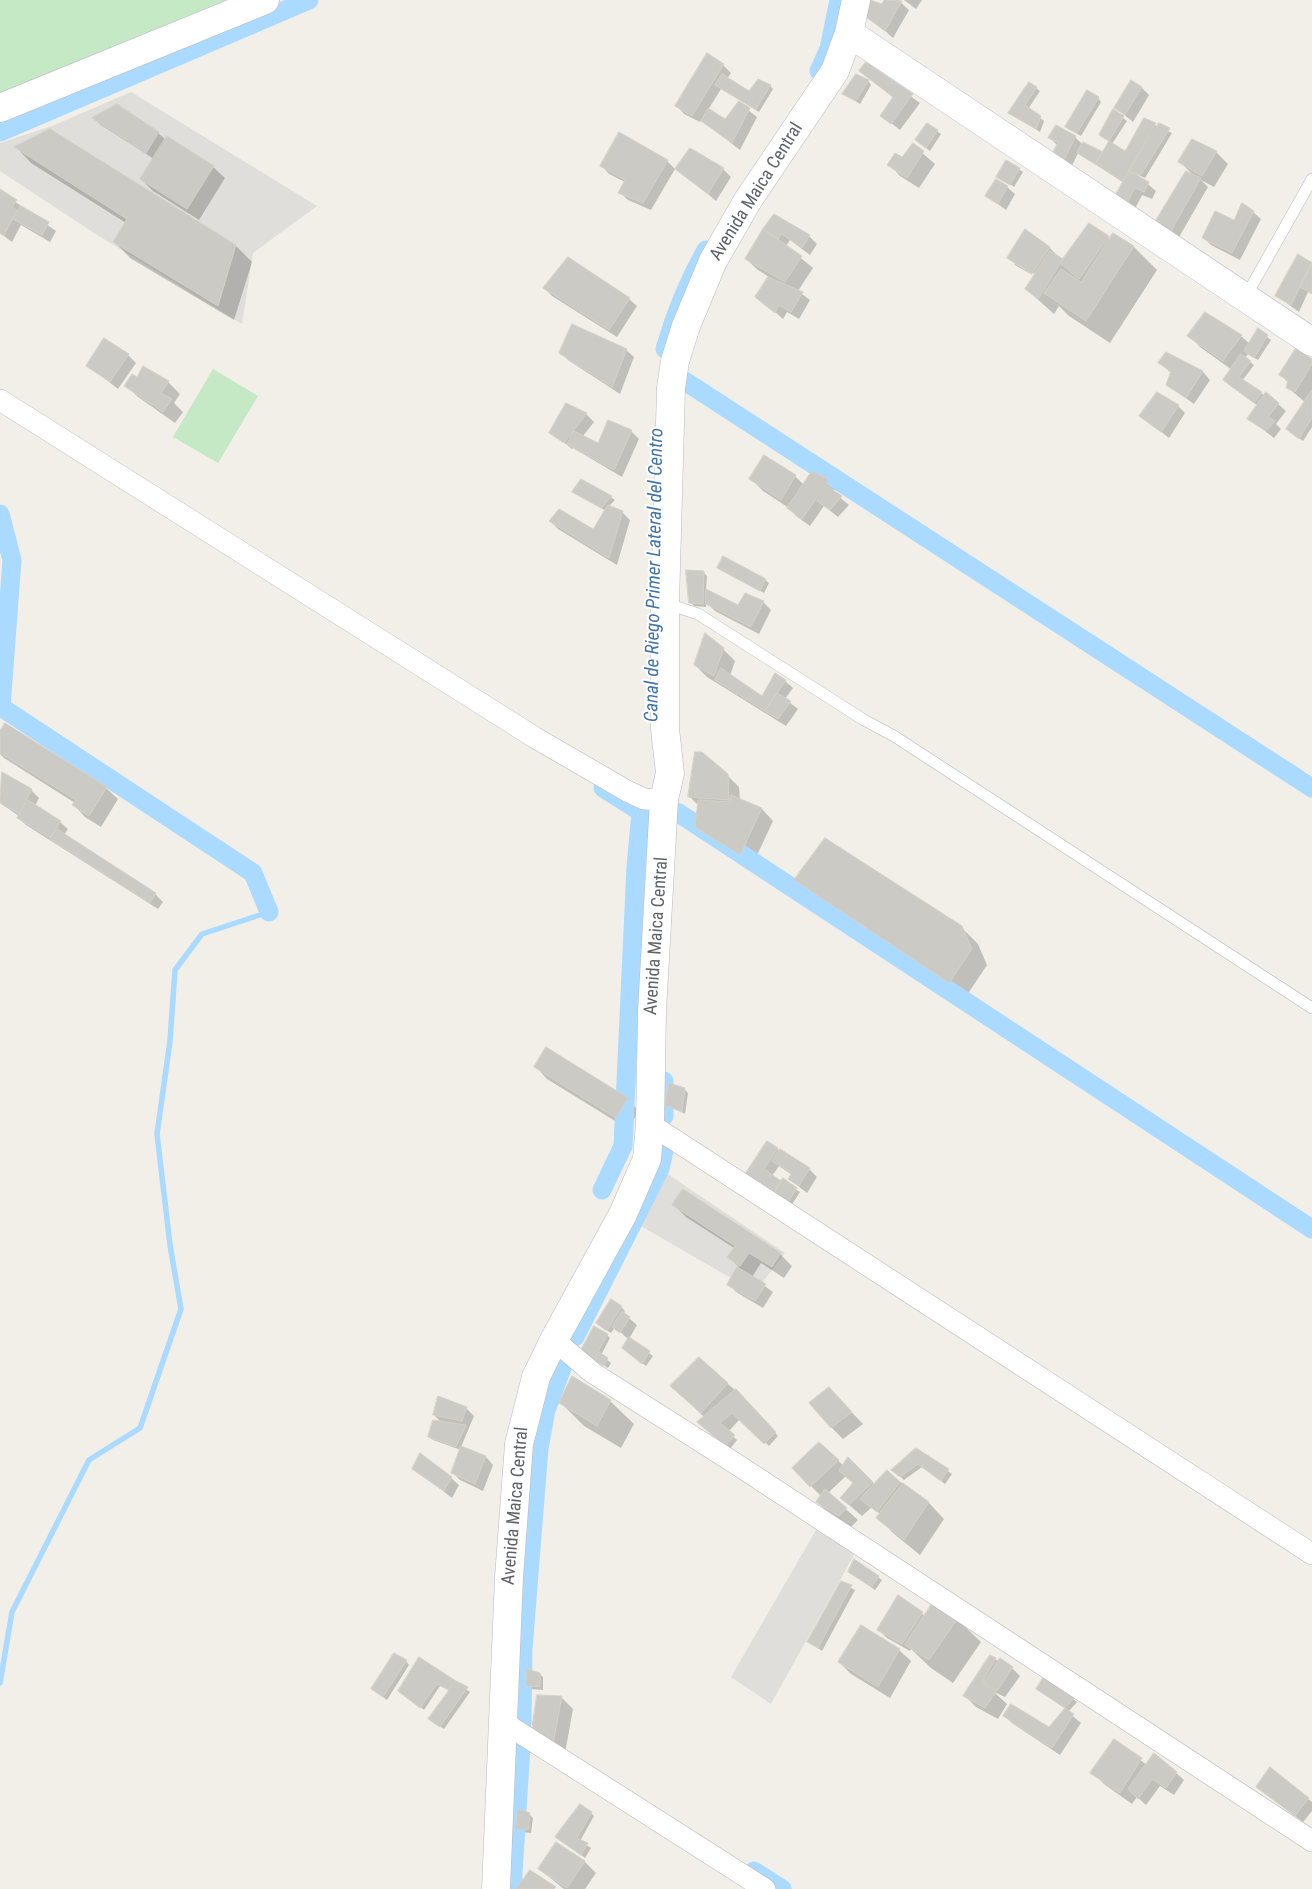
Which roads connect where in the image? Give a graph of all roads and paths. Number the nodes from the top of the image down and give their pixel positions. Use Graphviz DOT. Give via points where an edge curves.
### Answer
graph roads {
  1 [pos="265,0"];
  2 [pos="856,0"];
  3 [pos="849,34"];
  4 [pos="0,108"];
  5 [pos="1312,179"];
  6 [pos="1245,298"];
  7 [pos="1312,342"];
  8 [pos="0,400"];
  9 [pos="665,603"];
  10 [pos="664,800"];
  11 [pos="1312,1008"];
  12 [pos="650,1124"];
  13 [pos="554,1340"];
  14 [pos="1312,1554"];
  15 [pos="503,1722"];
  16 [pos="1312,1840"];
  17 [pos="496,1889"];
  18 [pos="765,1889"];
  1 -- 4 [label="street"];
  2 -- 3 [label="street, Avenida Maica Central"];
  3 -- 6 [label="street"];
  3 -- 9 [label="street, Avenida Maica Central" via="835,71 748,200 712,261 686,326 671,388"];
  5 -- 6 [label="lane"];
  6 -- 7 [label="street"];
  8 -- 10 [label="street" via="534,737 627,791 644,799"];
  9 -- 10 [label="street, Avenida Maica Central" via="665,729 670,773"];
  9 -- 11 [label="lane" via="698,614 894,736"];
  10 -- 12 [label="street, Avenida Maica Central" via="652,1011"];
  12 -- 13 [label="street, Avenida Maica Central" via="647,1159 637,1185"];
  12 -- 14 [label="street"];
  13 -- 15 [label="street, Avenida Maica Central" via="536,1376 519,1444"];
  13 -- 16 [label="street" via="594,1373"];
  15 -- 17 [label="street, Avenida Maica Central"];
  15 -- 18 [label="street"];
}
